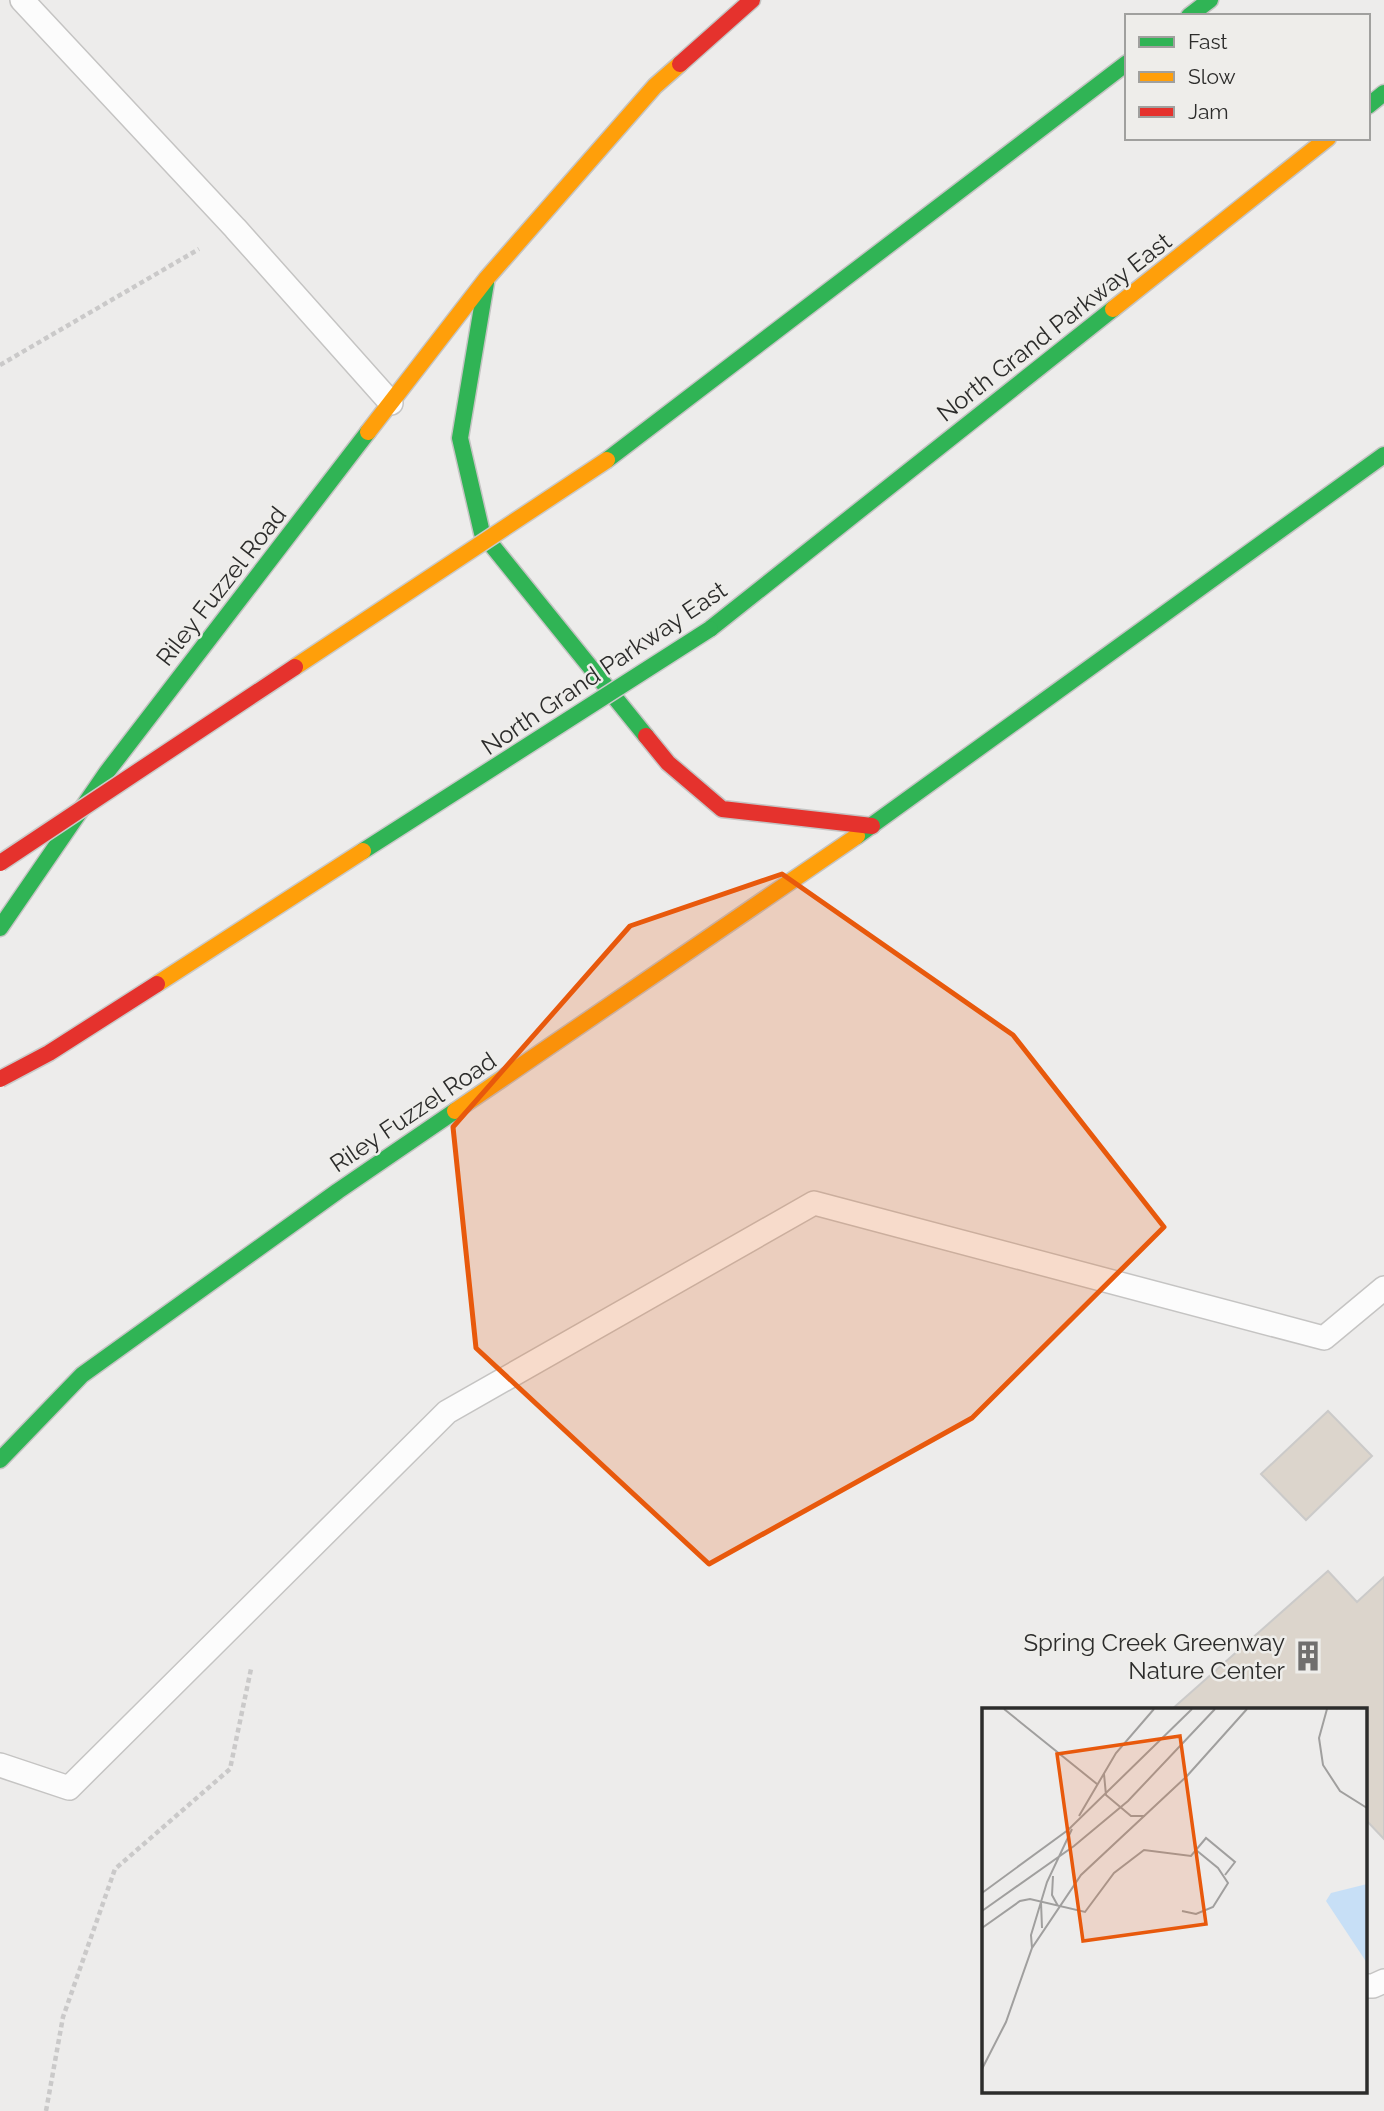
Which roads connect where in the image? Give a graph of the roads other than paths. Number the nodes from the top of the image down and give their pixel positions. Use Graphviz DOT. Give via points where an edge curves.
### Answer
graph roads {
  1 [pos="22,0"];
  2 [pos="752,0"];
  3 [pos="1210,0"];
  4 [pos="1192,14"];
  5 [pos="1125,66"];
  6 [pos="1384,93"];
  7 [pos="1370,104"];
  8 [pos="1325,140"];
  9 [pos="487,278"];
  10 [pos="391,402"];
  11 [pos="1384,455"];
  12 [pos="872,826"];
  13 [pos="0,863"];
  14 [pos="0,928"];
  15 [pos="0,1079"];
  16 [pos="1384,1288"];
  17 [pos="0,1460"];
  18 [pos="0,1765"];
  19 [pos="1384,1981"];
  20 [pos="1366,1986"];
  1 -- 10 [label="lane"];
  2 -- 9 [label="main road" via="655,86"];
  3 -- 4 [label="main road"];
  5 -- 13 [label="main road, bridge" via="607,460"];
  6 -- 7 [label="main road"];
  8 -- 15 [label="main road, North Grand Parkway East, bridge" via="710,629 49,1053"];
  9 -- 10 [label="main road, Riley Fuzzel Road"];
  9 -- 12 [label="main road" via="460,438 482,533 668,764 722,809"];
  10 -- 14 [label="main road, Riley Fuzzel Road" via="107,772"];
  11 -- 12 [label="main road"];
  12 -- 17 [label="main road, Riley Fuzzel Road" via="338,1191 82,1375"];
  16 -- 18 [label="lane" via="1324,1338 814,1203 447,1412 69,1788"];
  19 -- 20 [label="lane"];
}
